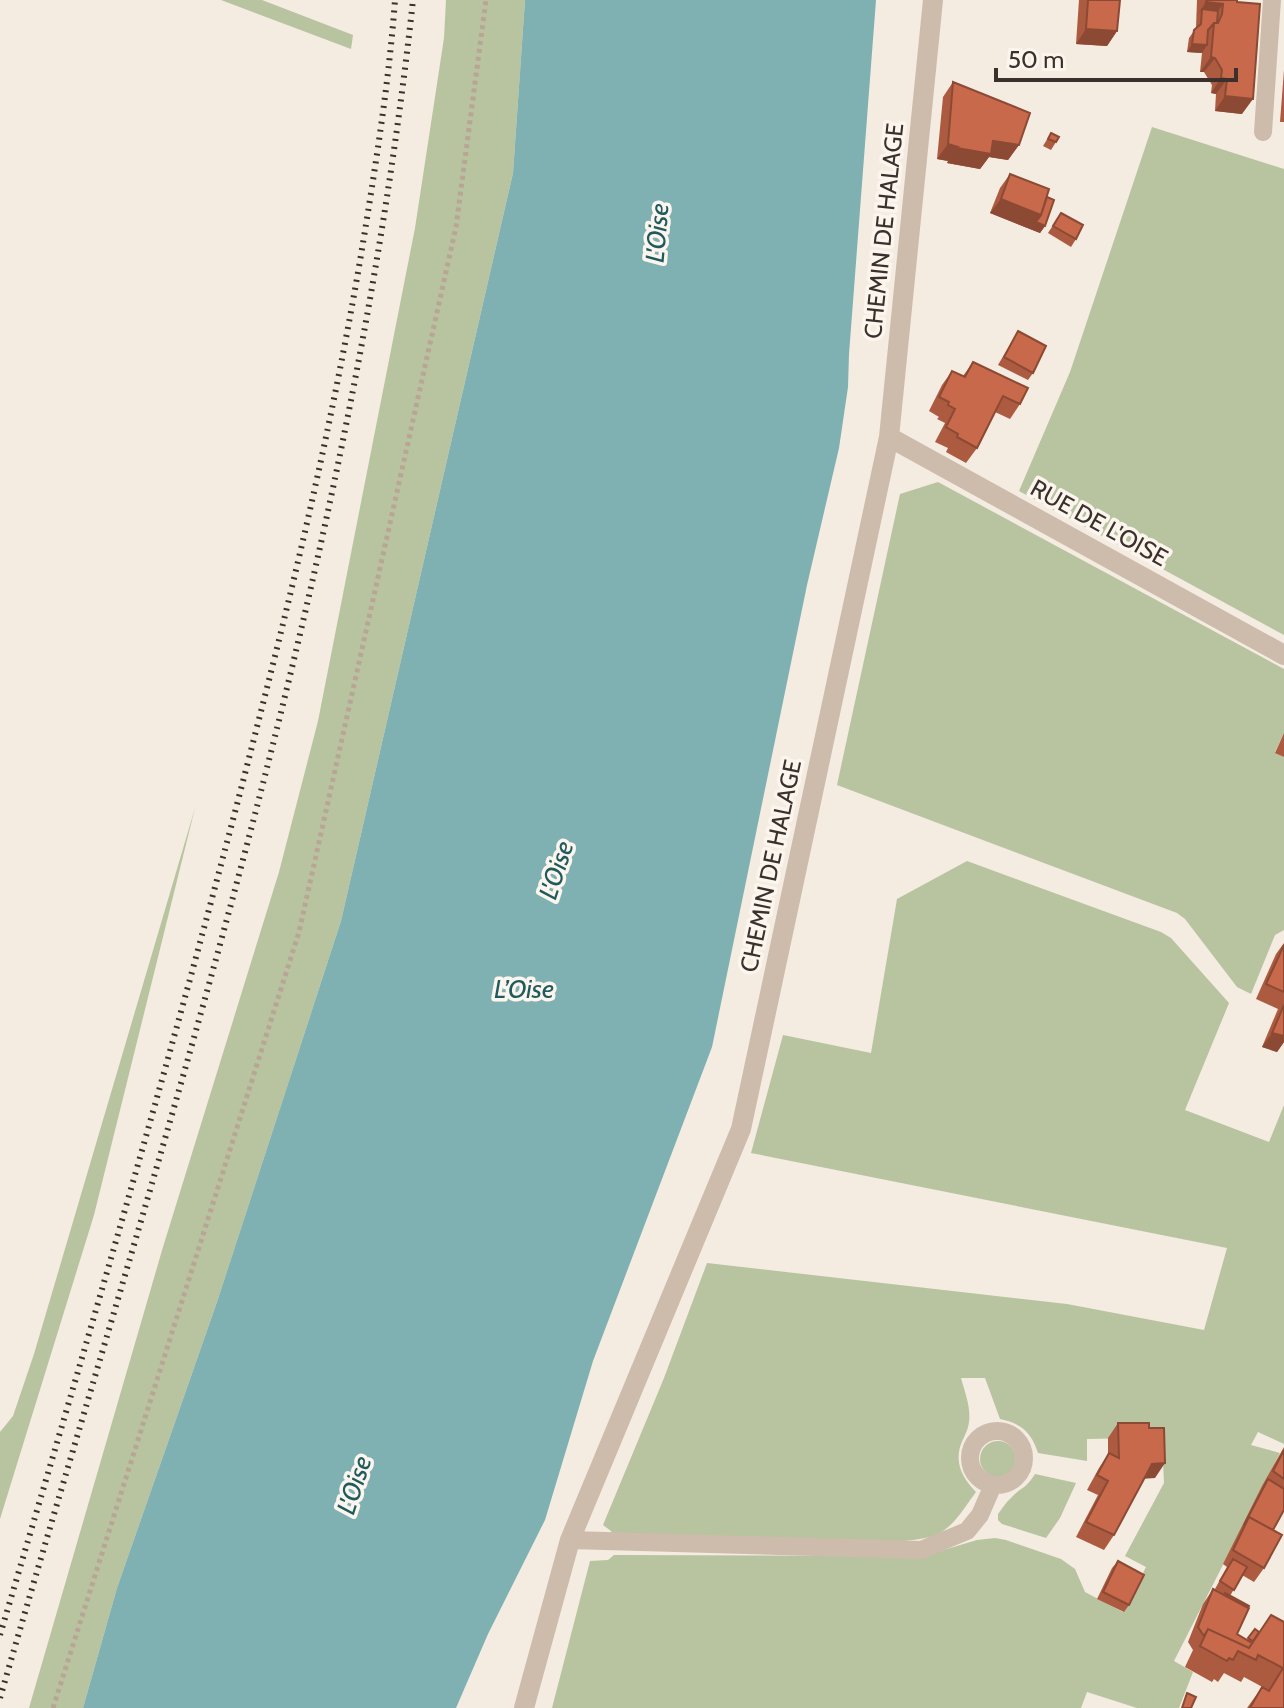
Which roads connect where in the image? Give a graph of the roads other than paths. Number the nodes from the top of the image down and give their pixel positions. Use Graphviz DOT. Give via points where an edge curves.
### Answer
graph roads {
  1 [pos="933,0"];
  2 [pos="1272,0"];
  3 [pos="1263,132"];
  4 [pos="889,437"];
  5 [pos="1284,655"];
  6 [pos="993,1485"];
  7 [pos="570,1540"];
  8 [pos="524,1708"];
  1 -- 4 [label="street, CHEMIN DE HALAGE"];
  2 -- 3 [label="lane"];
  4 -- 5 [label="street, RUE DE L'OISE"];
  4 -- 7 [label="street, CHEMIN DE HALAGE" via="741,1129"];
  6 -- 7 [label="lane" via="967,1531 921,1550"];
  7 -- 8 [label="street, CHEMIN DE HALAGE"];
}
